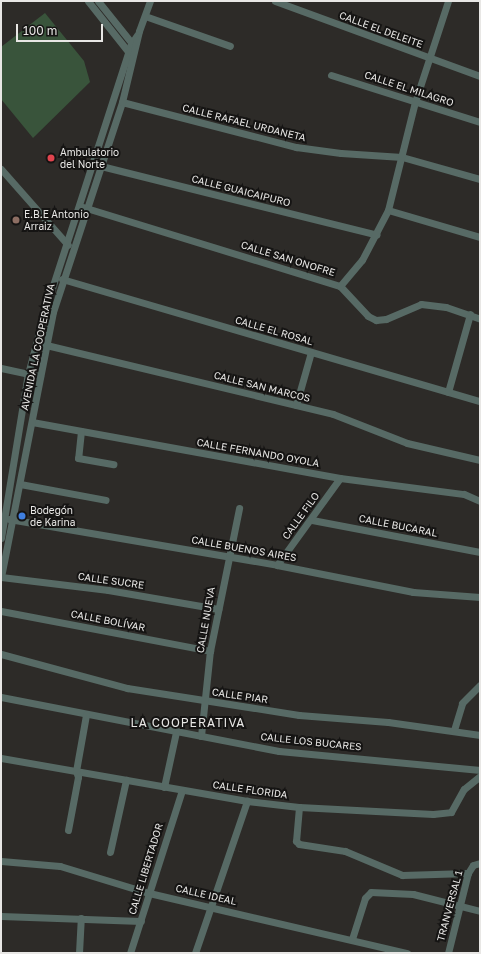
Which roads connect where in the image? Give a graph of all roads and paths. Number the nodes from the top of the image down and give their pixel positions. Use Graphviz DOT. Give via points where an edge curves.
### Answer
graph roads {
  1 [pos="88,1"];
  2 [pos="98,1"];
  3 [pos="150,1"];
  4 [pos="275,1"];
  5 [pos="448,1"];
  6 [pos="145,16"];
  7 [pos="139,31"];
  8 [pos="131,44"];
  9 [pos="230,46"];
  10 [pos="136,50"];
  11 [pos="129,53"];
  12 [pos="429,58"];
  13 [pos="134,59"];
  14 [pos="331,75"];
  15 [pos="480,76"];
  16 [pos="122,102"];
  17 [pos="415,102"];
  18 [pos="480,122"];
  19 [pos="402,157"];
  20 [pos="100,166"];
  21 [pos="1,169"];
  22 [pos="4,179"];
  23 [pos="480,179"];
  24 [pos="78,206"];
  25 [pos="86,208"];
  26 [pos="388,210"];
  27 [pos="377,235"];
  28 [pos="480,237"];
  29 [pos="66,243"];
  30 [pos="72,249"];
  31 [pos="62,279"];
  32 [pos="340,286"];
  33 [pos="470,314"];
  34 [pos="480,319"];
  35 [pos="37,343"];
  36 [pos="46,345"];
  37 [pos="311,352"];
  38 [pos="1,368"];
  39 [pos="28,374"];
  40 [pos="40,376"];
  41 [pos="448,392"];
  42 [pos="480,401"];
  43 [pos="296,405"];
  44 [pos="32,422"];
  45 [pos="81,431"];
  46 [pos="480,460"];
  47 [pos="113,464"];
  48 [pos="340,478"];
  49 [pos="20,484"];
  50 [pos="106,500"];
  51 [pos="480,501"];
  52 [pos="239,508"];
  53 [pos="9,519"];
  54 [pos="312,520"];
  55 [pos="1,538"];
  56 [pos="480,552"];
  57 [pos="228,556"];
  58 [pos="277,565"];
  59 [pos="1,577"];
  60 [pos="480,597"];
  61 [pos="218,609"];
  62 [pos="1,611"];
  63 [pos="210,651"];
  64 [pos="1,654"];
  65 [pos="480,685"];
  66 [pos="1,697"];
  67 [pos="205,701"];
  68 [pos="86,715"];
  69 [pos="454,730"];
  70 [pos="176,732"];
  71 [pos="480,735"];
  72 [pos="200,736"];
  73 [pos="1,758"];
  74 [pos="480,770"];
  75 [pos="76,771"];
  76 [pos="480,776"];
  77 [pos="126,780"];
  78 [pos="164,787"];
  79 [pos="182,790"];
  80 [pos="247,801"];
  81 [pos="298,807"];
  82 [pos="68,830"];
  83 [pos="110,852"];
  84 [pos="1,861"];
  85 [pos="476,864"];
  86 [pos="468,873"];
  87 [pos="149,893"];
  88 [pos="460,905"];
  89 [pos="212,906"];
  90 [pos="480,911"];
  91 [pos="1,916"];
  92 [pos="81,918"];
  93 [pos="140,922"];
  94 [pos="352,939"];
  95 [pos="79,953"];
  96 [pos="130,953"];
  97 [pos="195,953"];
  98 [pos="407,953"];
  99 [pos="448,953"];
  1 -- 11 [label="street"];
  2 -- 8 [label="street"];
  3 -- 6 [label="street, AVENIDA LA COOPERATIVA"];
  4 -- 12 [label="street, CALLE EL DELEITE"];
  5 -- 12 [label="street"];
  6 -- 7 [label="street, AVENIDA LA COOPERATIVA"];
  6 -- 9 [label="street"];
  7 -- 8 [label="street, AVENIDA LA COOPERATIVA"];
  7 -- 10 [label="street, AVENIDA LA COOPERATIVA"];
  8 -- 10 [label="street"];
  8 -- 11 [label="street, AVENIDA LA COOPERATIVA"];
  10 -- 13 [label="street, AVENIDA LA COOPERATIVA"];
  11 -- 13 [label="street"];
  11 -- 24 [label="street, AVENIDA LA COOPERATIVA"];
  12 -- 15 [label="street, CALLE EL DELEITE"];
  12 -- 17 [label="street"];
  13 -- 16 [label="street, AVENIDA LA COOPERATIVA"];
  14 -- 17 [label="street, CALLE EL MILAGRO"];
  16 -- 19 [label="street, CALLE RAFAEL URDANETA" via="296,147"];
  16 -- 20 [label="street, AVENIDA LA COOPERATIVA"];
  17 -- 18 [label="street, CALLE EL MILAGRO"];
  17 -- 19 [label="street"];
  19 -- 23 [label="street, CALLE RAFAEL URDANETA"];
  19 -- 26 [label="street"];
  20 -- 25 [label="street, AVENIDA LA COOPERATIVA"];
  20 -- 27 [label="street, CALLE GUAICAIPURO"];
  21 -- 22 [label="street"];
  22 -- 29 [label="street"];
  24 -- 25 [label="street, CALLE SAN ONOFRE"];
  24 -- 29 [label="street, AVENIDA LA COOPERATIVA"];
  25 -- 30 [label="street, AVENIDA LA COOPERATIVA"];
  25 -- 32 [label="street, CALLE SAN ONOFRE"];
  26 -- 27 [label="street"];
  26 -- 28 [label="street"];
  27 -- 32 [label="street" via="362,260"];
  29 -- 30 [label="street"];
  29 -- 35 [label="street, AVENIDA LA COOPERATIVA"];
  30 -- 31 [label="street, AVENIDA LA COOPERATIVA"];
  31 -- 36 [label="street, AVENIDA LA COOPERATIVA"];
  31 -- 37 [label="street, CALLE EL ROSAL"];
  32 -- 33 [label="street, CALLE SAN ONOFRE" via="368,316 376,320 421,304"];
  33 -- 34 [label="street, CALLE SAN ONOFRE"];
  33 -- 41 [label="street"];
  35 -- 36 [label="street, CALLE SAN MARCOS"];
  35 -- 39 [label="street, AVENIDA LA COOPERATIVA"];
  36 -- 40 [label="street, AVENIDA LA COOPERATIVA"];
  36 -- 43 [label="street, CALLE SAN MARCOS"];
  37 -- 41 [label="street, CALLE EL ROSAL"];
  37 -- 43 [label="street"];
  38 -- 39 [label="street"];
  39 -- 40 [label="street"];
  39 -- 53 [label="street, AVENIDA LA COOPERATIVA"];
  40 -- 44 [label="street, AVENIDA LA COOPERATIVA"];
  41 -- 42 [label="street, CALLE EL ROSAL"];
  43 -- 46 [label="street, CALLE SAN MARCOS" via="333,414 406,443"];
  44 -- 45 [label="street, CALLE FERNANDO OYOLA"];
  44 -- 49 [label="street, AVENIDA LA COOPERATIVA"];
  45 -- 47 [label="street" via="78,458"];
  45 -- 48 [label="street, CALLE FERNANDO OYOLA"];
  48 -- 51 [label="street, CALLE FERNANDO OYOLA" via="464,494"];
  48 -- 54 [label="street, CALLE FILO"];
  49 -- 50 [label="street"];
  49 -- 53 [label="street, AVENIDA LA COOPERATIVA"];
  52 -- 57 [label="street, CALLE NUEVA"];
  53 -- 55 [label="street, AVENIDA LA COOPERATIVA"];
  53 -- 57 [label="street, CALLE BUENOS AIRES"];
  53 -- 59 [label="street, AVENIDA LA COOPERATIVA"];
  54 -- 56 [label="street, CALLE BUCARAL"];
  54 -- 58 [label="street, CALLE FILO"];
  57 -- 58 [label="street, CALLE BUENOS AIRES"];
  57 -- 61 [label="street, CALLE NUEVA"];
  58 -- 60 [label="street, CALLE BUENOS AIRES" via="413,592"];
  59 -- 61 [label="street, CALLE SUCRE" via="108,590"];
  61 -- 63 [label="street, CALLE NUEVA"];
  62 -- 63 [label="street, CALLE BOLÍVAR"];
  63 -- 67 [label="street, CALLE NUEVA"];
  64 -- 67 [label="street, CALLE PIAR" via="127,688"];
  65 -- 69 [label="street" via="462,703"];
  66 -- 68 [label="street, CALLE LOS BUCARES"];
  67 -- 69 [label="street, CALLE PIAR" via="299,715"];
  67 -- 72 [label="street, CALLE NUEVA"];
  68 -- 70 [label="street, CALLE LOS BUCARES"];
  68 -- 75 [label="street"];
  69 -- 71 [label="street, CALLE PIAR"];
  70 -- 72 [label="street, CALLE LOS BUCARES"];
  70 -- 78 [label="street"];
  72 -- 74 [label="street, CALLE LOS BUCARES" via="279,751"];
  73 -- 75 [label="street, CALLE FLORIDA"];
  75 -- 77 [label="street, CALLE FLORIDA"];
  75 -- 82 [label="street" via="78,777"];
  76 -- 81 [label="street, CALLE FLORIDA" via="464,789 451,812 444,814"];
  77 -- 78 [label="street, CALLE FLORIDA"];
  77 -- 83 [label="street"];
  78 -- 79 [label="street, CALLE FLORIDA"];
  79 -- 80 [label="street, CALLE FLORIDA"];
  79 -- 87 [label="street, CALLE LIBERTADOR"];
  80 -- 81 [label="street, CALLE FLORIDA"];
  80 -- 89 [label="street"];
  81 -- 86 [label="street" via="296,840 299,844 345,851 402,875"];
  84 -- 87 [label="street, CALLE IDEAL" via="60,866"];
  85 -- 86 [label="street, TRANVERSAL 1"];
  86 -- 88 [label="street, TRANVERSAL 1"];
  87 -- 89 [label="street, CALLE IDEAL"];
  87 -- 93 [label="street, CALLE LIBERTADOR"];
  88 -- 90 [label="street"];
  88 -- 94 [label="street" via="413,894 371,892 365,898"];
  88 -- 99 [label="street, TRANVERSAL 1"];
  89 -- 94 [label="street, CALLE IDEAL"];
  89 -- 97 [label="street"];
  91 -- 92 [label="street"];
  92 -- 93 [label="street"];
  92 -- 95 [label="street"];
  93 -- 96 [label="street, CALLE LIBERTADOR"];
  94 -- 98 [label="street, CALLE IDEAL"];
}
